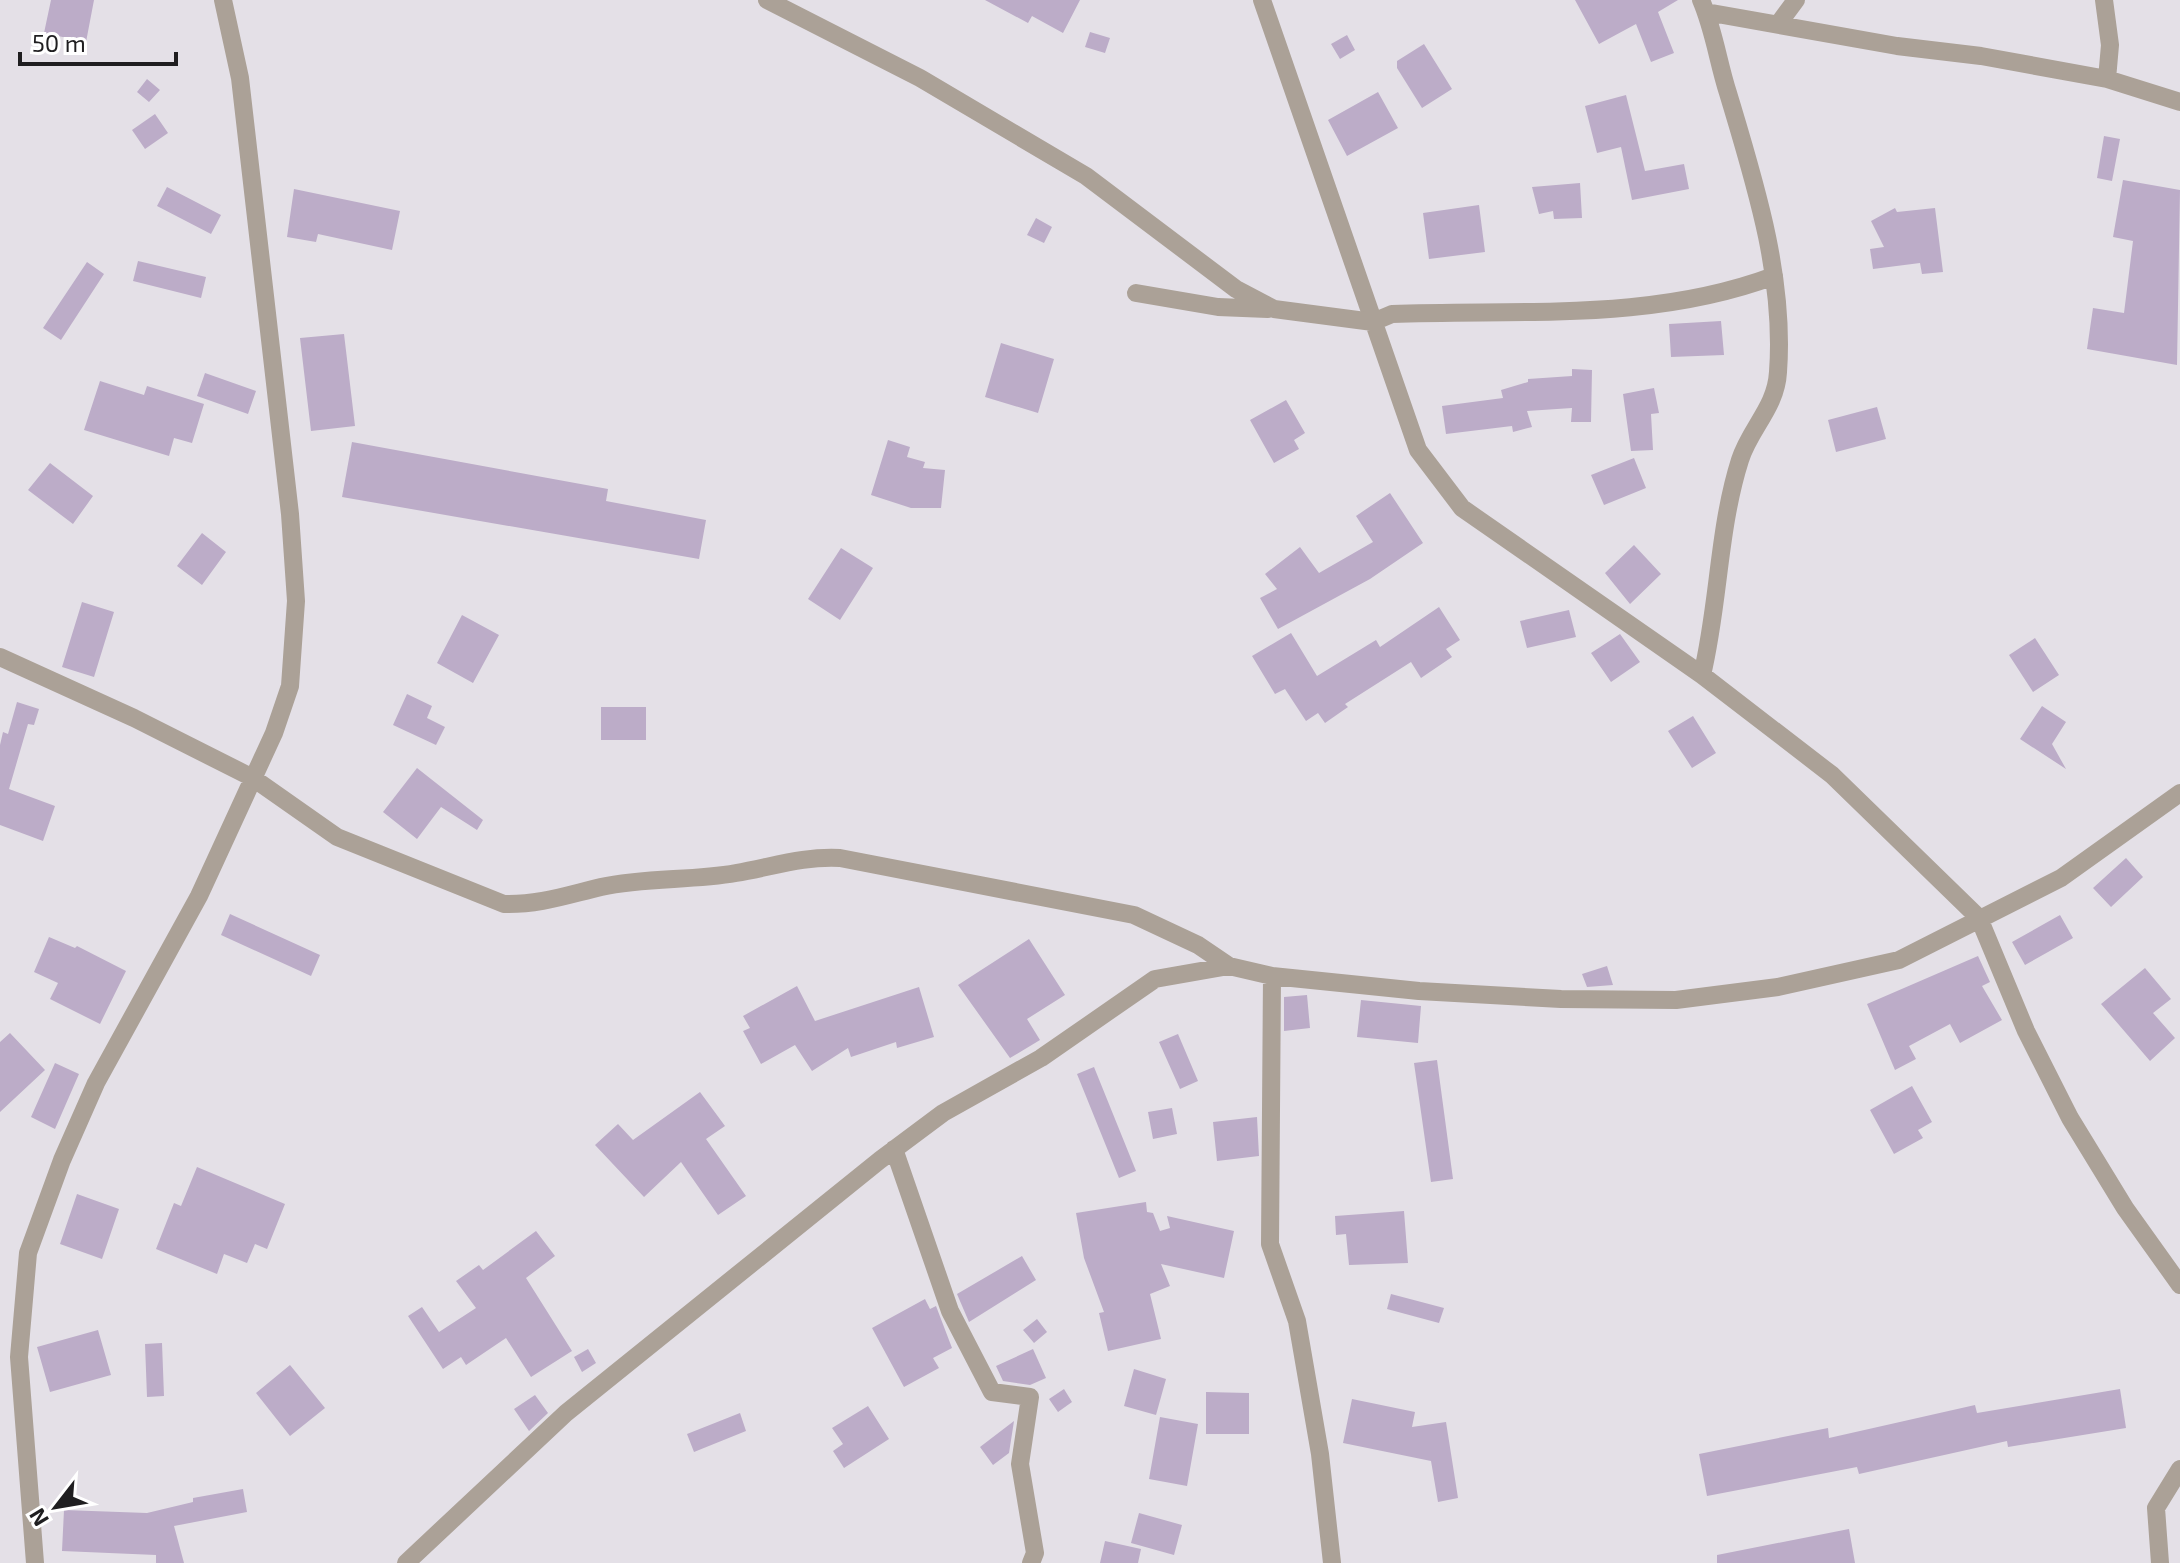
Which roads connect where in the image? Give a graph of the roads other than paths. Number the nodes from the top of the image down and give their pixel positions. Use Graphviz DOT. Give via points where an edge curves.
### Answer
graph roads {
  1 [pos="223,0"];
  2 [pos="767,0"];
  3 [pos="1262,0"];
  4 [pos="1796,0"];
  5 [pos="2104,0"];
  6 [pos="1703,6"];
  7 [pos="1779,23"];
  8 [pos="2107,79"];
  9 [pos="2180,102"];
  10 [pos="1774,276"];
  11 [pos="1136,293"];
  12 [pos="1274,309"];
  13 [pos="1373,322"];
  14 [pos="0,657"];
  15 [pos="1702,675"];
  16 [pos="253,778"];
  17 [pos="2180,793"];
  18 [pos="1979,918"];
  19 [pos="1229,966"];
  20 [pos="1272,976"];
  21 [pos="894,1149"];
  22 [pos="2180,1285"];
  23 [pos="2180,1469"];
  24 [pos="35,1563"];
  25 [pos="406,1563"];
  26 [pos="1031,1563"];
  27 [pos="1332,1563"];
  28 [pos="2160,1563"];
  1 -- 16 [label="street" via="240,78 278,386 296,601 290,686"];
  2 -- 12 [label="street" via="920,78 1086,176 1236,289"];
  3 -- 13 [label="street"];
  4 -- 7 [label="street"];
  5 -- 8 [label="street" via="2110,45"];
  6 -- 7 [label="street"];
  6 -- 10 [label="street" via="1749,157"];
  7 -- 8 [label="street"];
  8 -- 9 [label="street"];
  10 -- 13 [label="street" via="1666,305 1392,314"];
  10 -- 15 [label="street" via="1780,329 1774,400 1740,458"];
  11 -- 12 [label="street" via="1218,307"];
  12 -- 13 [label="street"];
  13 -- 15 [label="street" via="1418,450 1462,508"];
  14 -- 16 [label="street"];
  15 -- 18 [label="street" via="1832,775"];
  16 -- 19 [label="street" via="337,837 504,904 534,905 615,885 735,873 808,857 840,858 1134,915"];
  16 -- 24 [label="street" via="199,896 96,1083 28,1253 19,1357"];
  17 -- 18 [label="street" via="2061,878"];
  18 -- 20 [label="street" via="1899,960 1778,987 1676,1000 1435,992"];
  18 -- 22 [label="street" via="2026,1031 2070,1118"];
  19 -- 20 [label="street"];
  19 -- 21 [label="street" via="1155,979"];
  20 -- 27 [label="street" via="1270,1244 1297,1321"];
  21 -- 25 [label="street" via="566,1413"];
  21 -- 26 [label="street" via="950,1311 992,1392 1030,1397 1020,1464 1035,1553"];
  23 -- 28 [label="street" via="2156,1508"];
}
